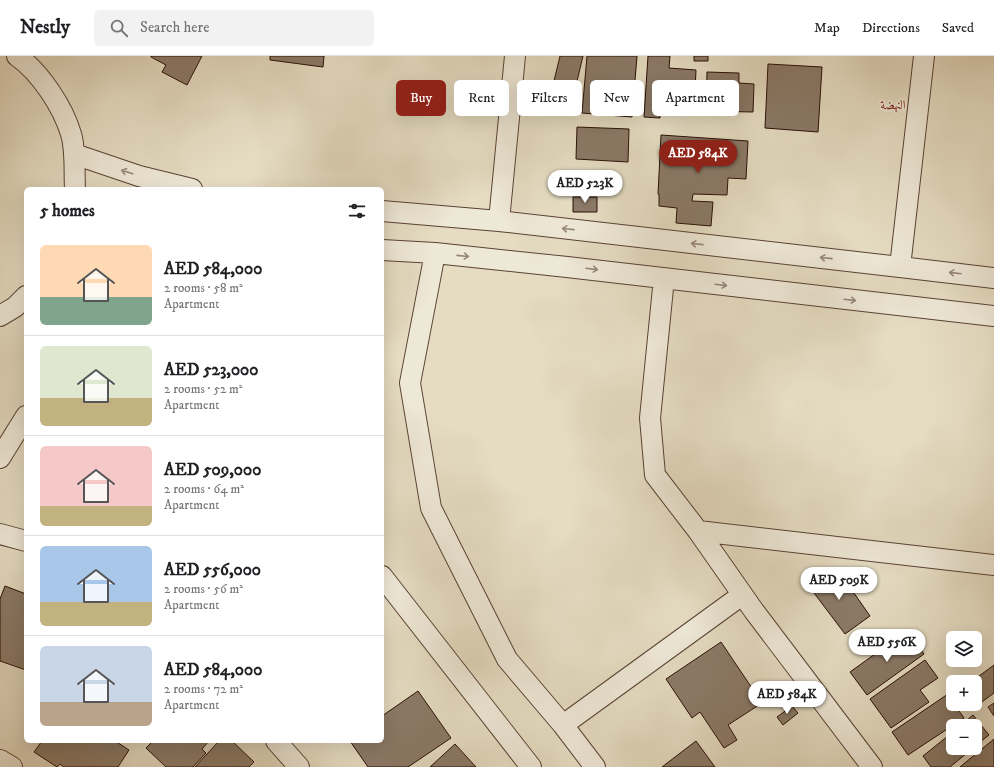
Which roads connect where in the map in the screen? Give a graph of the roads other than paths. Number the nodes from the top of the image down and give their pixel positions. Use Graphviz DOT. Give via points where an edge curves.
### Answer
graph roads {
  1 [pos="515,56"];
  2 [pos="924,56"];
  3 [pos="21,57"];
  4 [pos="74,154"];
  5 [pos="75,187"];
  6 [pos="184,187"];
  7 [pos="384,211"];
  8 [pos="500,221"];
  9 [pos="384,250"];
  10 [pos="435,253"];
  11 [pos="900,267"];
  12 [pos="664,278"];
  13 [pos="994,278"];
  14 [pos="24,298"];
  15 [pos="0,316"];
  16 [pos="994,316"];
  17 [pos="24,419"];
  18 [pos="0,458"];
  19 [pos="698,531"];
  20 [pos="0,534"];
  21 [pos="24,540"];
  22 [pos="993,566"];
  23 [pos="384,579"];
  24 [pos="742,594"];
  25 [pos="563,725"];
  26 [pos="278,743"];
  27 [pos="0,760"];
  28 [pos="12,767"];
  29 [pos="299,767"];
  30 [pos="531,767"];
  31 [pos="595,767"];
  32 [pos="872,767"];
  1 -- 8 [label="street"];
  2 -- 11 [label="street"];
  3 -- 4 [label="street" via="44,82 60,106 71,134"];
  4 -- 5 [label="street"];
  6 -- 4 [label="street, one-way" via="139,176"];
  7 -- 8 [label="street"];
  11 -- 8 [label="street, one-way"];
  9 -- 10 [label="street"];
  10 -- 12 [label="street, one-way"];
  10 -- 25 [label="street" via="410,383 432,508 506,659"];
  13 -- 11 [label="street, one-way"];
  12 -- 16 [label="street, one-way"];
  12 -- 19 [label="street" via="650,418 655,475"];
  14 -- 15 [label="street"];
  17 -- 18 [label="street"];
  19 -- 22 [label="street"];
  19 -- 24 [label="street"];
  20 -- 21 [label="street"];
  23 -- 30 [label="street"];
  24 -- 25 [label="street"];
  24 -- 32 [label="street"];
  25 -- 31 [label="street"];
  26 -- 29 [label="street"];
  27 -- 28 [label="street"];
}
